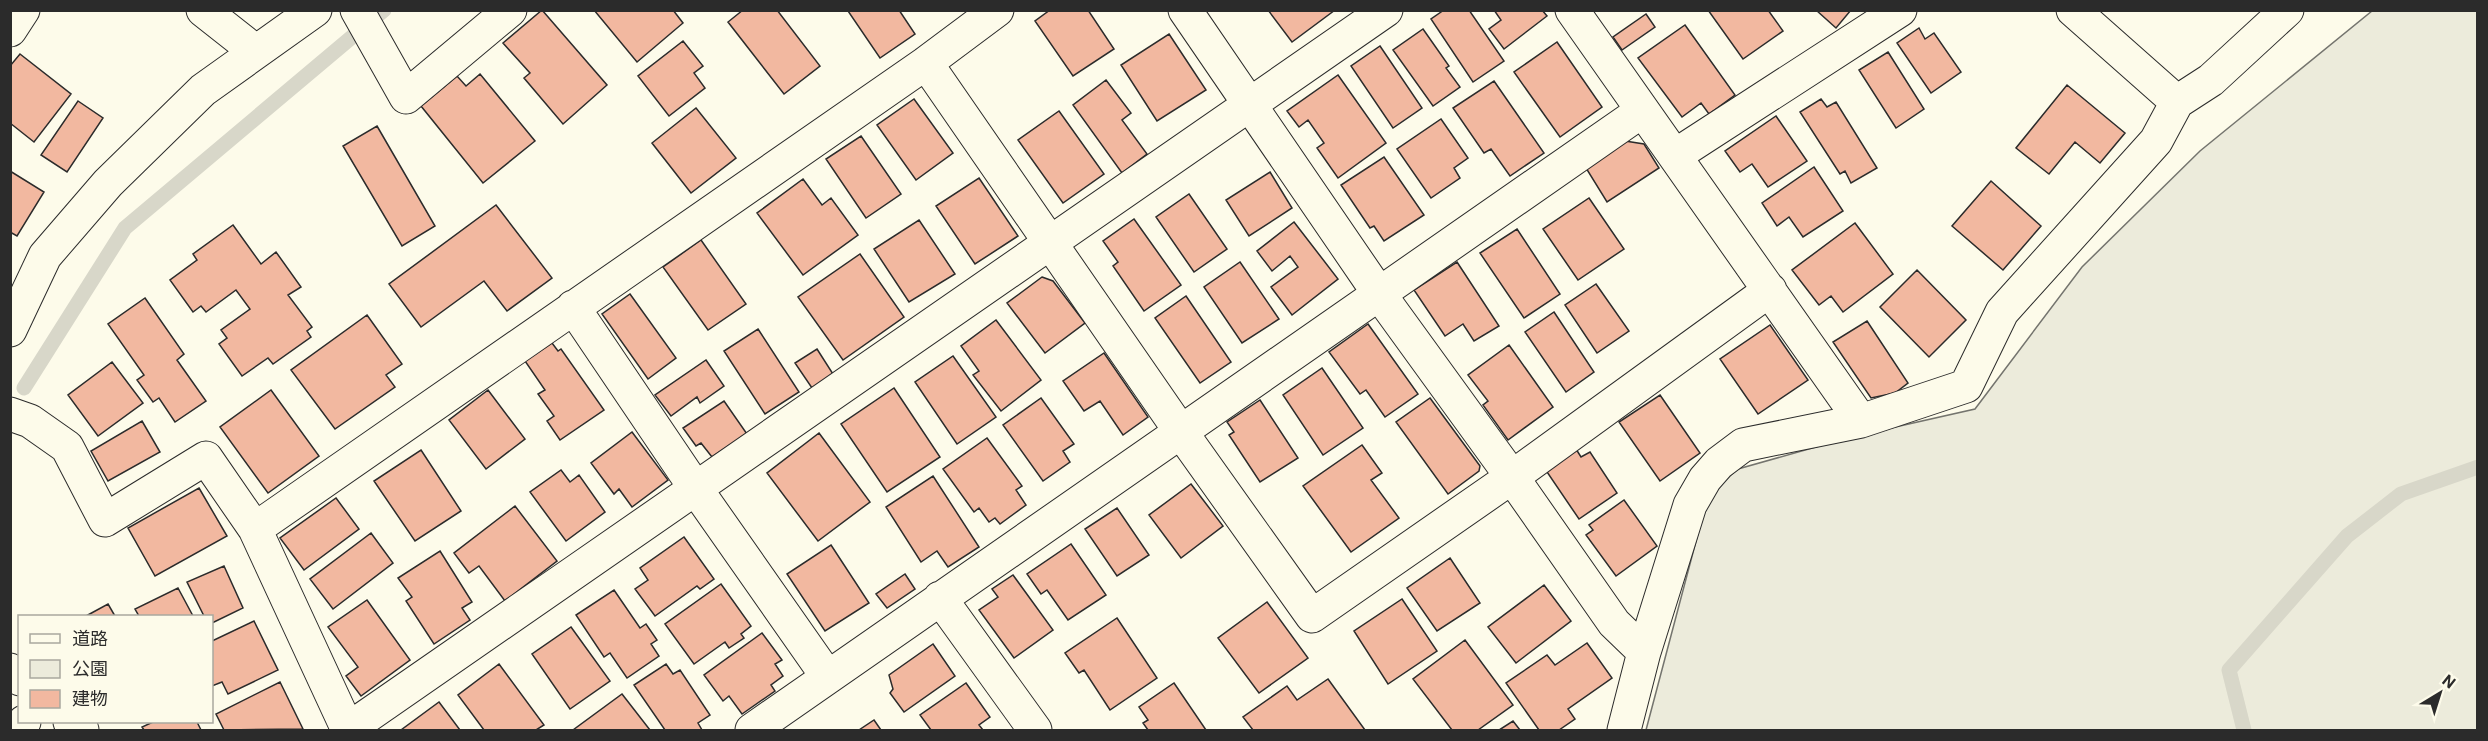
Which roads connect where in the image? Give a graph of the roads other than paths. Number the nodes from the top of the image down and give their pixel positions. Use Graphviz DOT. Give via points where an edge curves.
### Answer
graph roads {
  1 [pos="23,10"];
  2 [pos="203,10"];
  3 [pos="315,10"];
  4 [pos="357,10"];
  5 [pos="510,10"];
  6 [pos="997,10"];
  7 [pos="1185,10"];
  8 [pos="1386,10"];
  9 [pos="1572,10"];
  10 [pos="1900,10"];
  11 [pos="2073,10"];
  12 [pos="2287,10"];
  13 [pos="10,30"];
  14 [pos="255,51"];
  15 [pos="926,63"];
  16 [pos="2177,102"];
  17 [pos="1250,105"];
  18 [pos="1642,111"];
  19 [pos="1676,155"];
  20 [pos="1051,243"];
  21 [pos="1770,290"];
  22 [pos="1380,295"];
  23 [pos="573,307"];
  24 [pos="10,330"];
  25 [pos="10,414"];
  26 [pos="1861,421"];
  27 [pos="1181,432"];
  28 [pos="1512,477"];
  29 [pos="696,489"];
  30 [pos="255,529"];
  31 [pos="940,598"];
  32 [pos="1644,652"];
  33 [pos="827,676"];
  34 [pos="347,730"];
  35 [pos="752,730"];
  36 [pos="1035,730"];
  37 [pos="1624,730"];
  1 -- 13 [label="street"];
  2 -- 14 [label="street"];
  3 -- 14 [label="street"];
  4 -- 5 [label="street" via="406,97"];
  6 -- 15 [label="street"];
  7 -- 17 [label="street"];
  8 -- 17 [label="street"];
  9 -- 18 [label="street"];
  10 -- 19 [label="street"];
  11 -- 16 [label="street"];
  12 -- 16 [label="street" via="2211,80"];
  14 -- 24 [label="street" via="203,90 94,199 45,255"];
  15 -- 20 [label="street"];
  15 -- 23 [label="street"];
  16 -- 26 [label="street" via="2156,141 2002,312 1966,386"];
  17 -- 20 [label="street"];
  17 -- 22 [label="street"];
  18 -- 19 [label="street"];
  18 -- 22 [label="street"];
  19 -- 21 [label="street"];
  20 -- 27 [label="street"];
  20 -- 29 [label="street"];
  21 -- 26 [label="street"];
  21 -- 28 [label="street"];
  22 -- 27 [label="street"];
  22 -- 28 [label="street"];
  23 -- 29 [label="street"];
  23 -- 30 [label="street"];
  25 -- 30 [label="street" via="30,421 68,447 105,520 206,458"];
  26 -- 32 [label="street" via="1743,446 1719,463 1690,505"];
  27 -- 28 [label="street" via="1312,616"];
  27 -- 31 [label="street"];
  28 -- 32 [label="street" via="1614,623"];
  29 -- 33 [label="street"];
  29 -- 34 [label="street"];
  30 -- 34 [label="street"];
  31 -- 33 [label="street"];
  31 -- 36 [label="street"];
  32 -- 37 [label="street"];
  33 -- 35 [label="street"];
}
